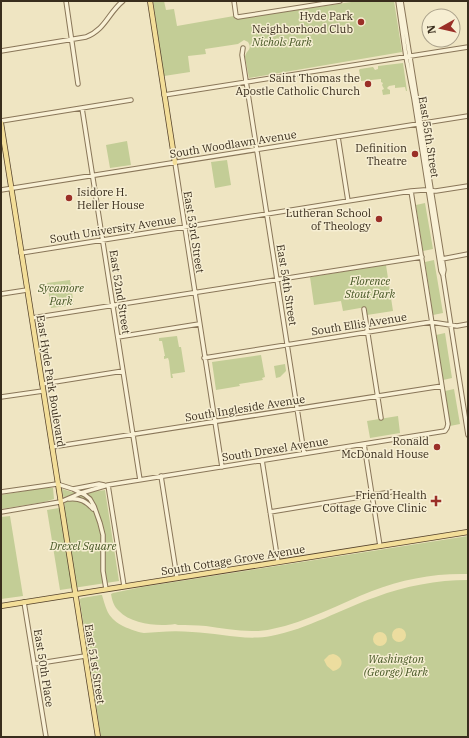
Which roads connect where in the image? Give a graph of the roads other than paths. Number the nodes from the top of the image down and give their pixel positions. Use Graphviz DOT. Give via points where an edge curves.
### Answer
graph roads {
  1 [pos="66,1"];
  2 [pos="123,1"];
  3 [pos="150,1"];
  4 [pos="234,1"];
  5 [pos="340,1"];
  6 [pos="398,1"];
  7 [pos="401,1"];
  8 [pos="72,40"];
  9 [pos="468,47"];
  10 [pos="243,48"];
  11 [pos="1,51"];
  12 [pos="408,56"];
  13 [pos="246,82"];
  14 [pos="78,84"];
  15 [pos="164,95"];
  16 [pos="131,100"];
  17 [pos="82,108"];
  18 [pos="468,116"];
  19 [pos="1,122"];
  20 [pos="420,124"];
  21 [pos="338,137"];
  22 [pos="256,150"];
  23 [pos="175,163"];
  24 [pos="93,176"];
  25 [pos="468,186"];
  26 [pos="11,188"];
  27 [pos="1,190"];
  28 [pos="429,190"];
  29 [pos="411,191"];
  30 [pos="348,201"];
  31 [pos="267,214"];
  32 [pos="184,227"];
  33 [pos="103,240"];
  34 [pos="21,253"];
  35 [pos="468,254"];
  36 [pos="422,256"];
  37 [pos="440,259"];
  38 [pos="277,279"];
  39 [pos="27,290"];
  40 [pos="194,292"];
  41 [pos="1,294"];
  42 [pos="113,305"];
  43 [pos="364,309"];
  44 [pos="32,318"];
  45 [pos="431,322"];
  46 [pos="199,324"];
  47 [pos="468,324"];
  48 [pos="452,325"];
  49 [pos="368,332"];
  50 [pos="118,337"];
  51 [pos="287,345"];
  52 [pos="204,358"];
  53 [pos="123,371"];
  54 [pos="42,384"];
  55 [pos="442,386"];
  56 [pos="43,391"];
  57 [pos="378,396"];
  58 [pos="1,397"];
  59 [pos="297,408"];
  60 [pos="381,418"];
  61 [pos="215,422"];
  62 [pos="133,434"];
  63 [pos="468,435"];
  64 [pos="364,444"];
  65 [pos="52,447"];
  66 [pos="304,453"];
  67 [pos="262,460"];
  68 [pos="222,467"];
  69 [pos="161,476"];
  70 [pos="140,480"];
  71 [pos="57,484"];
  72 [pos="108,485"];
  73 [pos="73,488"];
  74 [pos="1,492"];
  75 [pos="81,492"];
  76 [pos="391,492"];
  77 [pos="372,495"];
  78 [pos="68,499"];
  79 [pos="60,502"];
  80 [pos="95,511"];
  81 [pos="1,512"];
  82 [pos="270,512"];
  83 [pos="468,532"];
  84 [pos="380,546"];
  85 [pos="278,562"];
  86 [pos="177,578"];
  87 [pos="124,586"];
  88 [pos="106,589"];
  89 [pos="75,594"];
  90 [pos="24,602"];
  91 [pos="1,606"];
  92 [pos="85,656"];
  93 [pos="34,664"];
  94 [pos="46,737"];
  95 [pos="98,737"];
  1 -- 8 [label="street"];
  2 -- 8 [label="street" via="95,32"];
  3 -- 15 [label="main road, East 53rd Street"];
  4 -- 5 [label="street" via="237,17"];
  6 -- 12 [label="street, East 55th Street"];
  7 -- 12 [label="street, East 55th Street"];
  8 -- 11 [label="street"];
  8 -- 14 [label="street"];
  9 -- 12 [label="street"];
  10 -- 13 [label="street, East 54th Street"];
  12 -- 13 [label="street"];
  12 -- 20 [label="street, East 55th Street"];
  13 -- 15 [label="street"];
  13 -- 22 [label="street, East 54th Street"];
  15 -- 23 [label="main road, East 53rd Street"];
  16 -- 17 [label="street"];
  17 -- 19 [label="street"];
  17 -- 24 [label="street, East 52nd Street"];
  18 -- 20 [label="street, South Woodlawn Avenue"];
  19 -- 26 [label="main road, East Hyde Park Boulevard"];
  20 -- 21 [label="street, South Woodlawn Avenue"];
  20 -- 28 [label="street, East 55th Street"];
  21 -- 22 [label="street, South Woodlawn Avenue"];
  21 -- 30 [label="street"];
  22 -- 23 [label="street, South Woodlawn Avenue"];
  22 -- 31 [label="street, East 54th Street"];
  23 -- 24 [label="street, South Woodlawn Avenue"];
  23 -- 32 [label="street, East 53rd Street"];
  24 -- 26 [label="street, South Woodlawn Avenue"];
  24 -- 33 [label="street, East 52nd Street"];
  25 -- 28 [label="street, South University Avenue"];
  26 -- 27 [label="street, South Woodlawn Avenue"];
  26 -- 34 [label="main road, East Hyde Park Boulevard"];
  28 -- 29 [label="street, South University Avenue"];
  28 -- 37 [label="street, East 55th Street"];
  29 -- 30 [label="street, South University Avenue"];
  29 -- 36 [label="street"];
  30 -- 31 [label="street, South University Avenue"];
  31 -- 32 [label="street, South University Avenue"];
  31 -- 38 [label="street, East 54th Street"];
  32 -- 33 [label="street, South University Avenue"];
  32 -- 40 [label="street, East 53rd Street"];
  33 -- 34 [label="street, South University Avenue"];
  33 -- 42 [label="street, East 52nd Street"];
  34 -- 39 [label="main road, East Hyde Park Boulevard"];
  35 -- 37 [label="street"];
  36 -- 38 [label="street"];
  36 -- 45 [label="street"];
  37 -- 48 [label="street, East 55th Street"];
  38 -- 40 [label="street"];
  38 -- 51 [label="street, East 54th Street"];
  39 -- 41 [label="street"];
  39 -- 44 [label="main road, East Hyde Park Boulevard"];
  40 -- 42 [label="street"];
  40 -- 46 [label="street, East 53rd Street"];
  42 -- 44 [label="street"];
  42 -- 50 [label="street, East 52nd Street"];
  43 -- 49 [label="street"];
  44 -- 54 [label="main road, East Hyde Park Boulevard"];
  45 -- 48 [label="street, South Ellis Avenue"];
  45 -- 49 [label="street, South Ellis Avenue"];
  45 -- 55 [label="street"];
  46 -- 50 [label="street"];
  46 -- 52 [label="street, East 53rd Street"];
  47 -- 48 [label="street, South Ellis Avenue"];
  48 -- 63 [label="street, East 55th Street"];
  49 -- 51 [label="street, South Ellis Avenue"];
  49 -- 57 [label="street"];
  50 -- 53 [label="street, East 52nd Street"];
  51 -- 52 [label="street, South Ellis Avenue"];
  51 -- 59 [label="street, East 54th Street"];
  52 -- 61 [label="street, East 53rd Street"];
  53 -- 54 [label="street"];
  53 -- 62 [label="street, East 52nd Street"];
  54 -- 56 [label="main road, East Hyde Park Boulevard"];
  55 -- 57 [label="street, South Ingleside Avenue"];
  55 -- 64 [label="street, South Drexel Avenue" via="448,424 445,431"];
  56 -- 58 [label="street"];
  56 -- 65 [label="main road, East Hyde Park Boulevard"];
  57 -- 59 [label="street, South Ingleside Avenue"];
  57 -- 60 [label="street"];
  59 -- 61 [label="street, South Ingleside Avenue"];
  59 -- 66 [label="street, East 54th Street"];
  61 -- 62 [label="street, South Ingleside Avenue"];
  61 -- 68 [label="street, East 53rd Street"];
  62 -- 65 [label="street, South Ingleside Avenue"];
  62 -- 70 [label="street, East 52nd Street"];
  64 -- 66 [label="street, South Drexel Avenue"];
  64 -- 77 [label="street"];
  65 -- 71 [label="main road, East Hyde Park Boulevard"];
  66 -- 67 [label="street, South Drexel Avenue"];
  67 -- 68 [label="street, South Drexel Avenue"];
  67 -- 82 [label="street"];
  68 -- 69 [label="street, South Drexel Avenue"];
  69 -- 70 [label="street, South Drexel Avenue"];
  69 -- 86 [label="street"];
  70 -- 72 [label="street, South Drexel Avenue"];
  71 -- 73 [label="street, South Drexel Avenue"];
  71 -- 74 [label="street"];
  71 -- 79 [label="main road, East Hyde Park Boulevard"];
  72 -- 73 [label="street, South Drexel Avenue"];
  72 -- 75 [label="street, South Drexel Avenue"];
  72 -- 87 [label="street"];
  73 -- 75 [label="street"];
  75 -- 78 [label="street, South Drexel Avenue"];
  75 -- 80 [label="street" via="90,499"];
  76 -- 77 [label="street"];
  77 -- 82 [label="street"];
  77 -- 84 [label="street"];
  78 -- 79 [label="street, South Drexel Avenue"];
  78 -- 80 [label="street, South Drexel Avenue" via="86,502"];
  79 -- 81 [label="street, South Drexel Avenue"];
  79 -- 89 [label="main road, East Hyde Park Boulevard"];
  80 -- 88 [label="street" via="103,534 103,572"];
  82 -- 85 [label="street"];
  83 -- 84 [label="main road, South Cottage Grove Avenue"];
  84 -- 85 [label="main road, South Cottage Grove Avenue"];
  85 -- 86 [label="main road, South Cottage Grove Avenue"];
  86 -- 87 [label="main road, South Cottage Grove Avenue"];
  87 -- 88 [label="main road, South Cottage Grove Avenue"];
  88 -- 89 [label="main road, South Cottage Grove Avenue"];
  89 -- 90 [label="main road, South Cottage Grove Avenue"];
  89 -- 92 [label="main road, East 51st Street"];
  90 -- 91 [label="main road, South Cottage Grove Avenue"];
  90 -- 93 [label="street, East 50th Place"];
  92 -- 93 [label="street"];
  92 -- 95 [label="main road, East 51st Street"];
  93 -- 94 [label="street, East 50th Place"];
}
